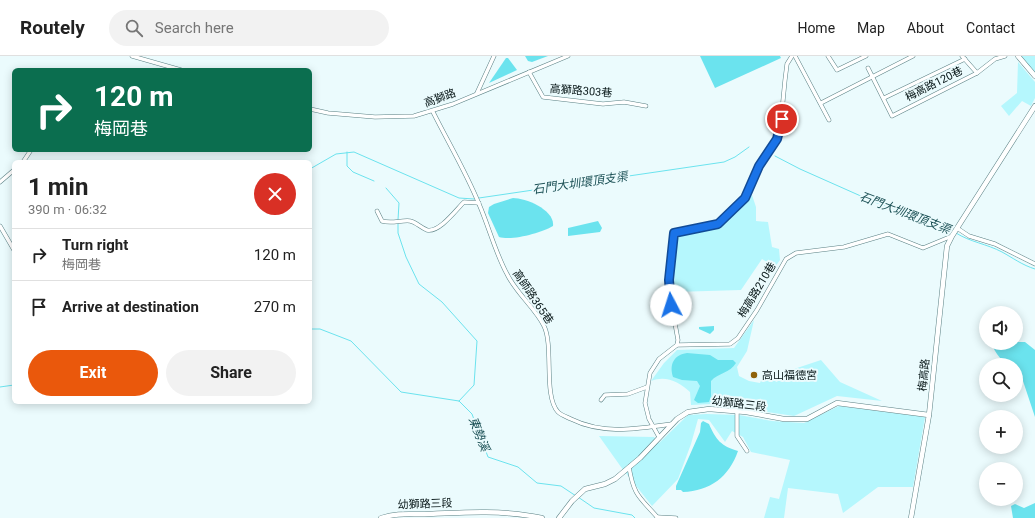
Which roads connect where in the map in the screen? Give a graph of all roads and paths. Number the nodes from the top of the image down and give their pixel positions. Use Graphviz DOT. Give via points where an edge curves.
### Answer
graph roads {
  1 [pos="132,56"];
  2 [pos="494,56"];
  3 [pos="568,56"];
  4 [pos="792,56"];
  5 [pos="795,56"];
  6 [pos="828,56"];
  7 [pos="865,56"];
  8 [pos="913,56"];
  9 [pos="1005,56"];
  10 [pos="1018,56"];
  11 [pos="964,57"];
  12 [pos="994,58"];
  13 [pos="174,68"];
  14 [pos="868,68"];
  15 [pos="529,72"];
  16 [pos="976,73"];
  17 [pos="873,76"];
  18 [pos="1035,76"];
  19 [pos="477,93"];
  20 [pos="884,98"];
  21 [pos="821,103"];
  22 [pos="646,106"];
  23 [pos="312,109"];
  24 [pos="1034,109"];
  25 [pos="433,112"];
  26 [pos="829,120"];
  27 [pos="12,172"];
  28 [pos="0,182"];
  29 [pos="479,203"];
  30 [pos="377,211"];
  31 [pos="0,226"];
  32 [pos="955,232"];
  33 [pos="12,247"];
  34 [pos="1035,264"];
  35 [pos="677,345"];
  36 [pos="647,387"];
  37 [pos="601,400"];
  38 [pos="737,412"];
  39 [pos="929,415"];
  40 [pos="672,424"];
  41 [pos="654,427"];
  42 [pos="659,437"];
  43 [pos="747,451"];
  44 [pos="629,467"];
  45 [pos="381,518"];
  46 [pos="542,518"];
  47 [pos="559,518"];
  48 [pos="658,518"];
  49 [pos="676,518"];
  50 [pos="911,518"];
  1 -- 13 [label="street"];
  2 -- 19 [label="street"];
  3 -- 15 [label="street, 高獅路"];
  4 -- 35 [label="street" via="787,64 780,131 770,152 759,166 745,198 718,224 674,233 670,288"];
  5 -- 21 [label="street"];
  6 -- 7 [label="street" via="837,70"];
  8 -- 17 [label="street"];
  9 -- 12 [label="street, 梅高路120巷"];
  10 -- 18 [label="street"];
  11 -- 16 [label="street"];
  11 -- 20 [label="street"];
  12 -- 16 [label="street, 梅高路120巷"];
  14 -- 17 [label="street"];
  15 -- 19 [label="street, 高獅路"];
  15 -- 22 [label="street, 高獅路303巷" via="543,97 603,104 624,102"];
  16 -- 20 [label="street, 梅高路120巷" via="892,116"];
  17 -- 20 [label="street"];
  17 -- 21 [label="street"];
  19 -- 25 [label="street, 高獅路"];
  21 -- 26 [label="street"];
  23 -- 25 [label="street, 高獅路" via="375,117 414,116"];
  24 -- 32 [label="street, 梅高路"];
  25 -- 29 [label="street, 高師路365巷"];
  27 -- 28 [label="street"];
  29 -- 30 [label="street" via="464,202 445,222 432,230 412,222 382,220"];
  29 -- 41 [label="street, 高師路365巷" via="508,277 544,325 548,343 550,382 558,412 592,428 635,430"];
  31 -- 33 [label="street"];
  32 -- 34 [label="street" via="995,244"];
  32 -- 35 [label="street, 梅高路210巷" via="923,248 888,234 844,247 796,253 786,259 779,269 757,310 736,340 730,344"];
  32 -- 39 [label="street, 梅高路" via="945,255"];
  35 -- 36 [label="street" via="669,349 652,367"];
  36 -- 37 [label="street" via="628,394 605,395"];
  36 -- 41 [label="street" via="645,403"];
  38 -- 39 [label="street, 幼獅路三段" via="784,419 807,419 837,403"];
  38 -- 40 [label="street, 幼獅路三段" via="709,409 688,412"];
  38 -- 43 [label="street" via="737,436"];
  39 -- 50 [label="street, 梅高路"];
  40 -- 41 [label="street, 高師路365巷"];
  40 -- 42 [label="street, 幼獅路三段"];
  41 -- 42 [label="street"];
  42 -- 44 [label="street, 幼獅路三段"];
  44 -- 47 [label="street, 幼獅路三段" via="605,484 585,489"];
  44 -- 48 [label="street" via="632,486 641,502"];
  45 -- 46 [label="street, 幼獅路三段" via="397,513 471,512 512,513"];
  48 -- 49 [label="street"];
}
